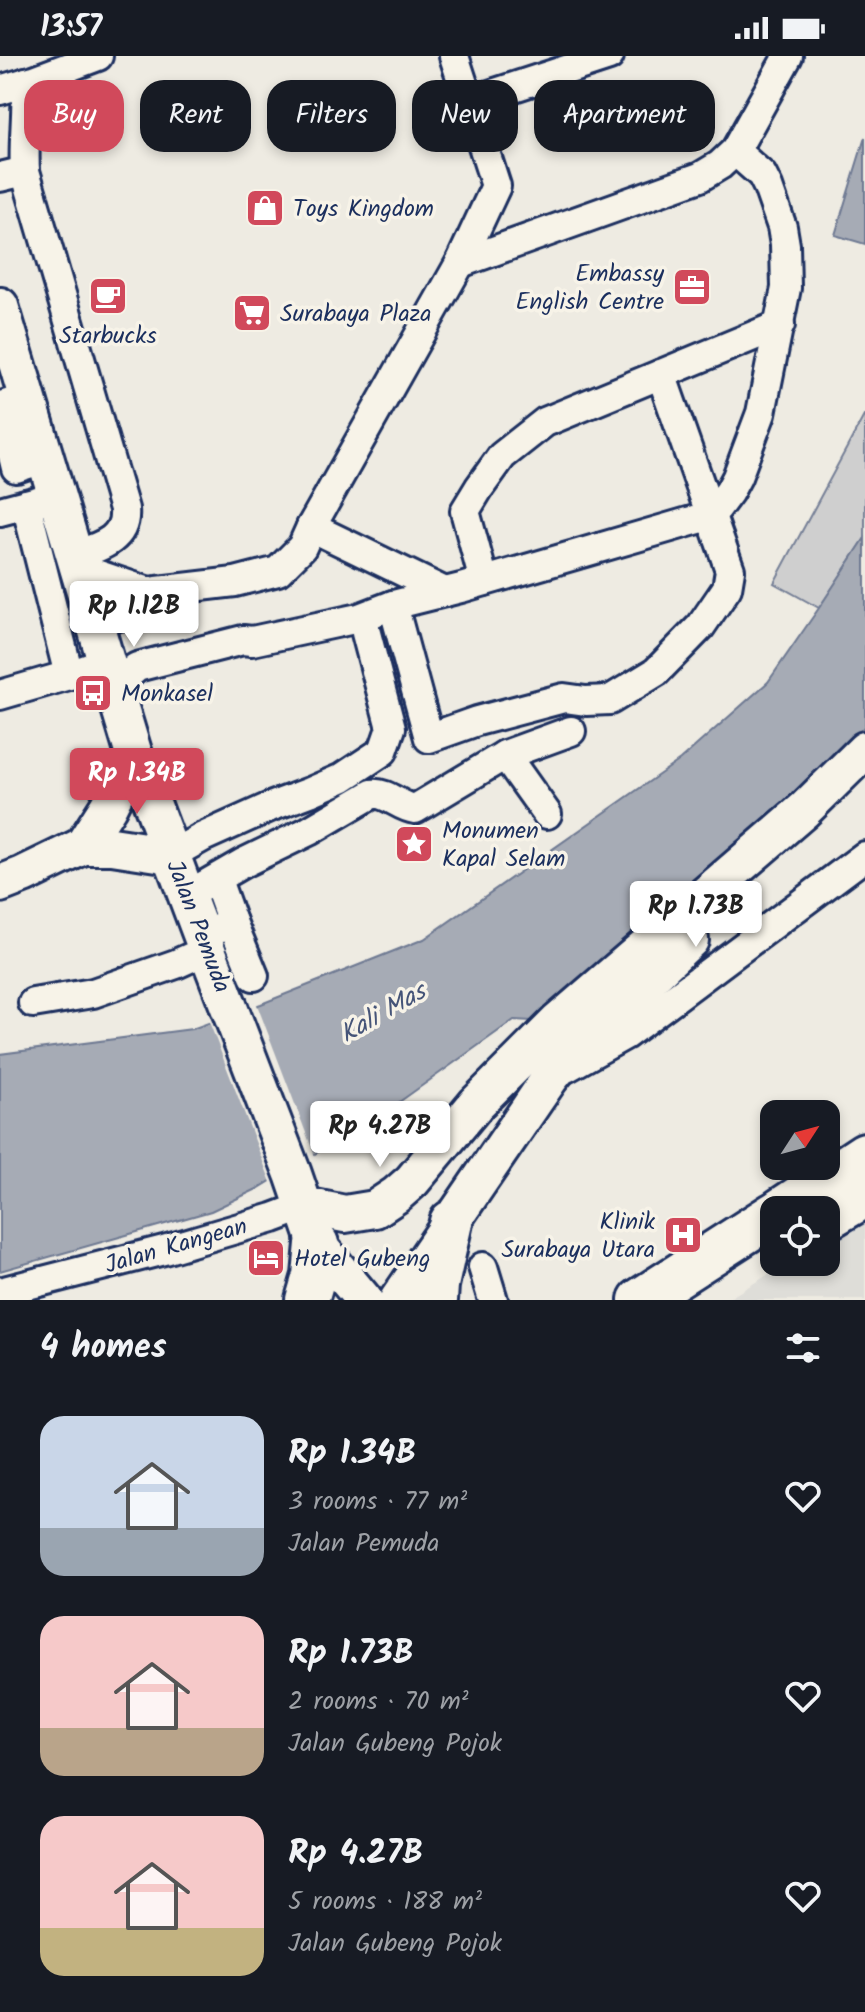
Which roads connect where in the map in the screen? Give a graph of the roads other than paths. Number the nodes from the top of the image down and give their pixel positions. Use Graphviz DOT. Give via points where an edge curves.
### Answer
graph roads {
  1 [pos="98,56"];
  2 [pos="454,56"];
  3 [pos="609,56"];
  4 [pos="788,56"];
  5 [pos="461,80"];
  6 [pos="13,86"];
  7 [pos="518,86"];
  8 [pos="735,151"];
  9 [pos="485,152"];
  10 [pos="12,174"];
  11 [pos="496,186"];
  12 [pos="509,246"];
  13 [pos="460,263"];
  14 [pos="1,316"];
  15 [pos="780,325"];
  16 [pos="661,374"];
  17 [pos="12,389"];
  18 [pos="28,504"];
  19 [pos="710,513"];
  20 [pos="311,527"];
  21 [pos="77,561"];
  22 [pos="484,581"];
  23 [pos="235,582"];
  24 [pos="445,592"];
  25 [pos="393,605"];
  26 [pos="95,622"];
  27 [pos="366,633"];
  28 [pos="116,671"];
  29 [pos="69,675"];
  30 [pos="0,695"];
  31 [pos="571,731"];
  32 [pos="865,750"];
  33 [pos="134,755"];
  34 [pos="505,755"];
  35 [pos="865,780"];
  36 [pos="547,814"];
  37 [pos="83,846"];
  38 [pos="171,855"];
  39 [pos="865,856"];
  40 [pos="0,884"];
  41 [pos="202,888"];
  42 [pos="213,936"];
  43 [pos="254,976"];
  44 [pos="33,1003"];
  45 [pos="550,1078"];
  46 [pos="453,1133"];
  47 [pos="865,1154"];
  48 [pos="801,1196"];
  49 [pos="865,1196"];
  50 [pos="305,1208"];
  51 [pos="840,1211"];
  52 [pos="451,1222"];
  53 [pos="760,1223"];
  54 [pos="760,1257"];
  55 [pos="483,1267"];
  56 [pos="11,1291"];
  57 [pos="307,1300"];
  58 [pos="364,1300"];
  59 [pos="398,1300"];
  60 [pos="436,1300"];
  61 [pos="493,1300"];
  62 [pos="640,1300"];
  63 [pos="688,1300"];
  1 -- 6 [label="street"];
  2 -- 5 [label="street"];
  3 -- 7 [label="street"];
  4 -- 8 [label="street"];
  6 -- 10 [label="street" via="28,108 24,146"];
  8 -- 12 [label="street" via="700,177"];
  8 -- 15 [label="street" via="762,175 782,227 786,288"];
  9 -- 11 [label="street"];
  10 -- 21 [label="street" via="124,509 117,535"];
  11 -- 12 [label="street"];
  11 -- 13 [label="street"];
  12 -- 13 [label="street"];
  13 -- 20 [label="street"];
  14 -- 17 [label="main road, Jalan Pemuda"];
  15 -- 16 [label="street"];
  15 -- 19 [label="street" via="761,413 737,477"];
  16 -- 19 [label="street"];
  16 -- 22 [label="street" via="545,422 502,456 465,511"];
  17 -- 18 [label="main road, Jalan Pemuda" via="31,463"];
  18 -- 21 [label="main road, Jalan Pemuda"];
  18 -- 29 [label="street"];
  19 -- 22 [label="street"];
  19 -- 25 [label="street" via="730,570 727,588 701,626 656,672 610,700 564,698 429,738"];
  20 -- 23 [label="street" via="302,547 278,571"];
  20 -- 24 [label="street"];
  21 -- 23 [label="street" via="149,592"];
  21 -- 26 [label="main road, Jalan Pemuda"];
  22 -- 24 [label="street"];
  23 -- 26 [label="street"];
  24 -- 25 [label="street"];
  25 -- 28 [label="street" via="359,618"];
  26 -- 28 [label="main road, Jalan Pemuda"];
  27 -- 38 [label="street" via="391,728 383,751 342,778"];
  28 -- 29 [label="street"];
  28 -- 33 [label="main road, Jalan Pemuda"];
  29 -- 30 [label="street"];
  31 -- 34 [label="street"];
  32 -- 46 [label="main road" via="804,810 557,1023"];
  33 -- 37 [label="main road"];
  33 -- 38 [label="main road, Jalan Pemuda"];
  34 -- 36 [label="street"];
  34 -- 41 [label="street" via="415,809 372,794"];
  35 -- 45 [label="main road" via="650,977"];
  37 -- 38 [label="main road"];
  37 -- 40 [label="main road"];
  38 -- 41 [label="main road, Jalan Pemuda"];
  39 -- 45 [label="street" via="625,1035"];
  41 -- 42 [label="main road, Jalan Pemuda"];
  42 -- 43 [label="street"];
  42 -- 44 [label="street" via="176,964 93,993"];
  42 -- 50 [label="main road, Jalan Pemuda" via="230,1006"];
  45 -- 46 [label="main road"];
  45 -- 52 [label="main road"];
  46 -- 50 [label="main road" via="412,1181 375,1209 345,1214"];
  47 -- 48 [label="highway"];
  49 -- 51 [label="highway"];
  50 -- 56 [label="street, Jalan Kangean"];
  50 -- 57 [label="highway" via="314,1276"];
  50 -- 58 [label="main road, Jalan Pemuda"];
  52 -- 59 [label="main road"];
  52 -- 60 [label="highway"];
  53 -- 62 [label="highway"];
  54 -- 63 [label="highway"];
  55 -- 61 [label="street"];
}
